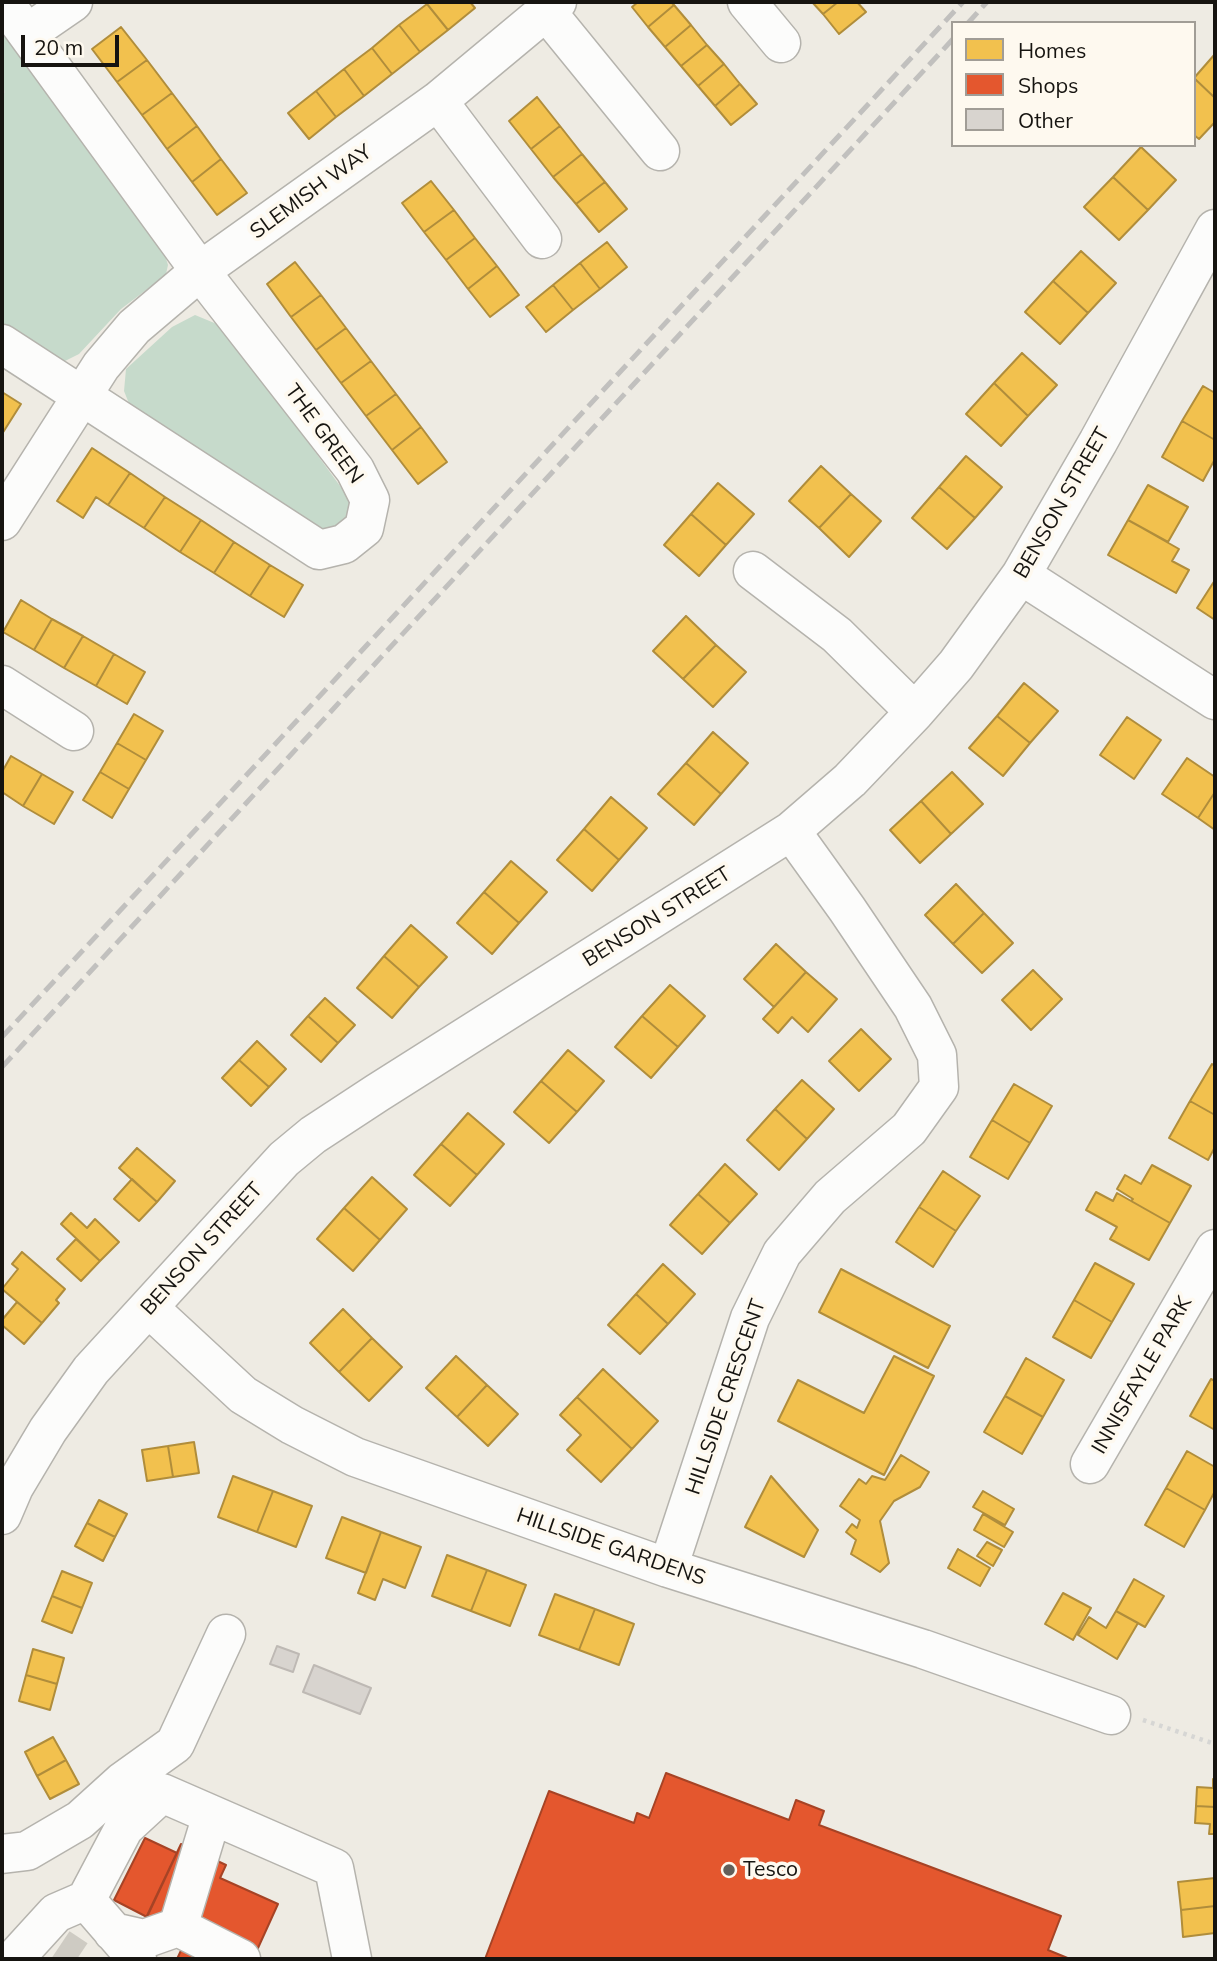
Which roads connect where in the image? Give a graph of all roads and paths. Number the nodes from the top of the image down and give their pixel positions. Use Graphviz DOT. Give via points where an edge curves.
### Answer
graph roads {
  1 [pos="4,2"];
  2 [pos="73,2"];
  3 [pos="747,2"];
  4 [pos="552,6"];
  5 [pos="28,33"];
  6 [pos="781,43"];
  7 [pos="438,101"];
  8 [pos="660,151"];
  9 [pos="542,239"];
  10 [pos="1211,247"];
  11 [pos="200,271"];
  12 [pos="2,344"];
  13 [pos="80,396"];
  14 [pos="2,522"];
  15 [pos="753,571"];
  16 [pos="1021,575"];
  17 [pos="2,685"];
  18 [pos="1215,700"];
  19 [pos="915,712"];
  20 [pos="75,731"];
  21 [pos="791,831"];
  22 [pos="1215,1249"];
  23 [pos="149,1308"];
  24 [pos="1090,1464"];
  25 [pos="2,1515"];
  26 [pos="667,1568"];
  27 [pos="226,1634"];
  28 [pos="1111,1715"];
  29 [pos="1215,1744"];
  30 [pos="212,1815"];
  31 [pos="2,1854"];
  32 [pos="86,1900"];
  33 [pos="178,1927"];
  34 [pos="125,1945"];
  35 [pos="14,1959"];
  36 [pos="241,1959"];
  37 [pos="352,1959"];
  1 -- 5 [label="street, THE GREEN"];
  2 -- 5 [label="street"];
  3 -- 6 [label="street"];
  4 -- 7 [label="street, SLEMISH WAY"];
  4 -- 8 [label="street"];
  5 -- 11 [label="street, THE GREEN"];
  7 -- 9 [label="street"];
  7 -- 11 [label="street, SLEMISH WAY"];
  10 -- 16 [label="street, BENSON STREET"];
  11 -- 13 [label="street, SLEMISH WAY" via="134,327"];
  11 -- 13 [label="street, THE GREEN" via="355,470 370,500 364,528 344,544 319,550"];
  12 -- 13 [label="street, THE GREEN"];
  13 -- 14 [label="street, SLEMISH WAY"];
  15 -- 19 [label="street" via="837,635"];
  16 -- 18 [label="street"];
  16 -- 19 [label="street, BENSON STREET" via="956,665"];
  17 -- 20 [label="street"];
  19 -- 21 [label="street, BENSON STREET" via="850,780"];
  21 -- 23 [label="street, BENSON STREET" via="313,1135 284,1159"];
  21 -- 26 [label="street, HILLSIDE CRESCENT" via="913,1007 937,1055 939,1087 909,1129 830,1197 782,1253 750,1318"];
  22 -- 24 [label="street, INNISFAYLE PARK"];
  23 -- 25 [label="street, BENSON STREET" via="91,1370 41,1441"];
  23 -- 26 [label="street, HILLSIDE GARDENS" via="243,1395 355,1457"];
  26 -- 28 [label="street, HILLSIDE GARDENS" via="923,1649"];
  27 -- 31 [label="street" via="174,1744 122,1782 80,1821 27,1851"];
  28 -- 29 [label="path" via="1135,1717"];
  30 -- 32 [label="street" via="162,1793 124,1828"];
  30 -- 33 [label="street"];
  30 -- 37 [label="street" via="334,1868"];
  32 -- 34 [label="street"];
  32 -- 35 [label="street" via="56,1913 51,1937"];
  33 -- 34 [label="street"];
  33 -- 36 [label="street"];
}
